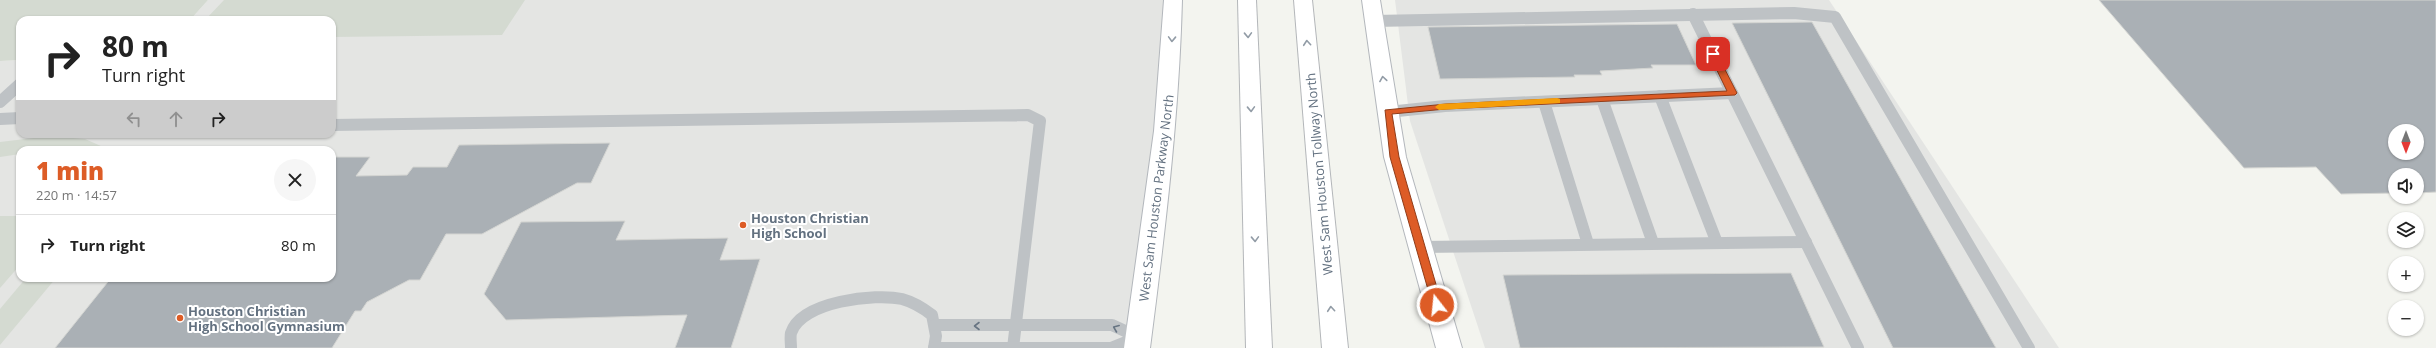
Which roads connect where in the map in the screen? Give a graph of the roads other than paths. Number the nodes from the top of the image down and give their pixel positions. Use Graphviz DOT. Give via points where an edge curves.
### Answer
graph roads {
  1 [pos="1173,0"];
  2 [pos="1247,0"];
  3 [pos="1303,0"];
  4 [pos="1372,10"];
  5 [pos="1693,14"];
  6 [pos="16,88"];
  7 [pos="1732,93"];
  8 [pos="1660,96"];
  9 [pos="1602,99"];
  10 [pos="0,102"];
  11 [pos="1544,102"];
  12 [pos="1388,112"];
  13 [pos="0,118"];
  14 [pos="16,118"];
  15 [pos="336,125"];
  16 [pos="1806,242"];
  17 [pos="1653,243"];
  18 [pos="1717,243"];
  19 [pos="1588,244"];
  20 [pos="1420,247"];
  21 [pos="935,325"];
  22 [pos="1016,326"];
  23 [pos="1137,343"];
  24 [pos="791,348"];
  25 [pos="934,348"];
  26 [pos="1013,348"];
  27 [pos="1259,348"];
  28 [pos="1335,348"];
  29 [pos="1449,348"];
  30 [pos="1858,348"];
  31 [pos="2029,348"];
  1 -- 23 [label="main road, West Sam Houston Parkway North, one-way" via="1171,74 1162,172"];
  2 -- 27 [label="main road, one-way"];
  28 -- 3 [label="main road, West Sam Houston Tollway North, one-way"];
  4 -- 5 [label="lane"];
  12 -- 4 [label="main road, one-way"];
  5 -- 7 [label="lane"];
  5 -- 31 [label="lane" via="1794,13 1835,16"];
  6 -- 10 [label="lane"];
  7 -- 8 [label="lane"];
  7 -- 16 [label="lane"];
  8 -- 9 [label="lane"];
  8 -- 18 [label="lane"];
  9 -- 11 [label="lane"];
  9 -- 17 [label="lane"];
  11 -- 12 [label="lane" via="1446,106"];
  11 -- 19 [label="lane"];
  12 -- 20 [label="main road" via="1395,157"];
  13 -- 14 [label="lane"];
  15 -- 22 [label="lane" via="1028,116 1040,121"];
  16 -- 18 [label="lane"];
  16 -- 30 [label="lane"];
  17 -- 18 [label="lane"];
  17 -- 19 [label="lane"];
  19 -- 20 [label="lane"];
  20 -- 29 [label="main road"];
  22 -- 21 [label="lane, one-way"];
  21 -- 24 [label="lane" via="932,315 915,303 894,298 829,304 812,310 798,322 792,332"];
  21 -- 25 [label="lane"];
  23 -- 22 [label="lane, one-way" via="1112,325"];
  22 -- 26 [label="lane"];
  23 -- 26 [label="lane" via="1112,348"];
  25 -- 26 [label="lane"];
}
